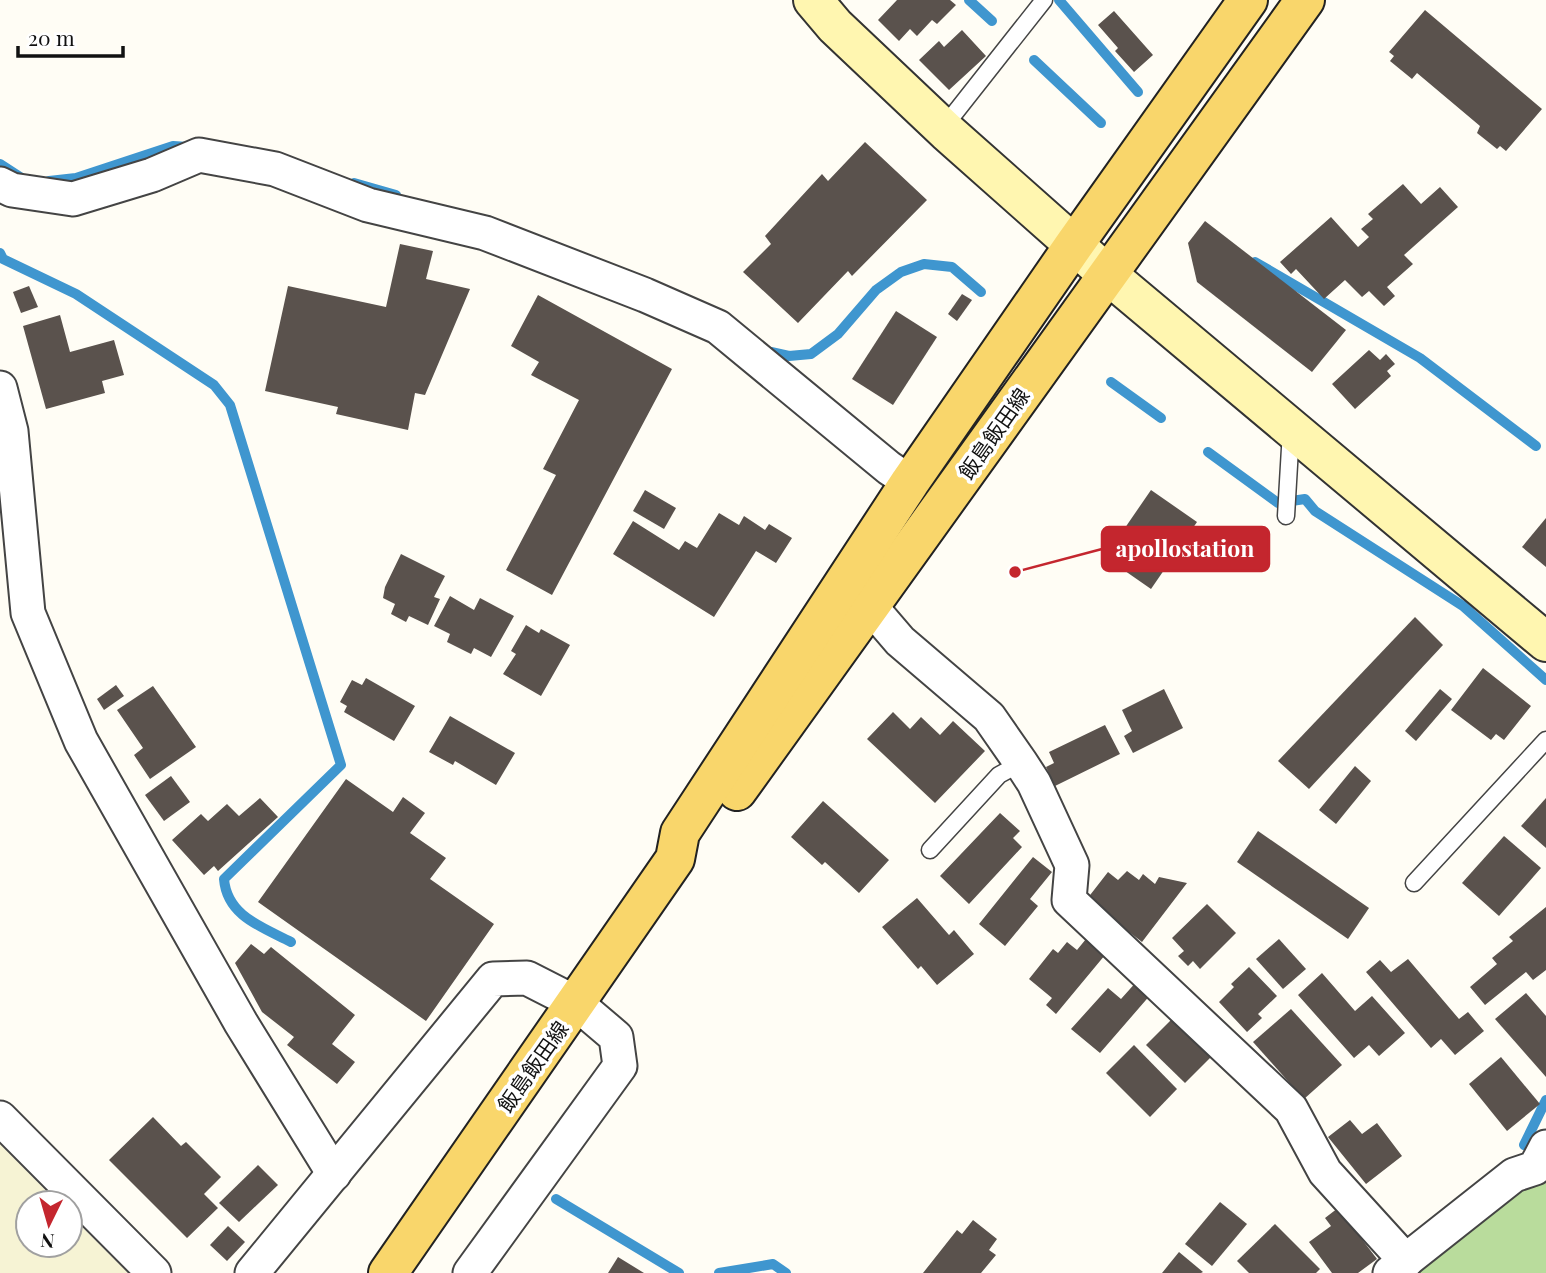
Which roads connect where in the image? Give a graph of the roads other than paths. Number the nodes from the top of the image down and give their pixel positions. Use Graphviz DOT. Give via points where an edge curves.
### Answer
graph roads {
  1 [pos="813,0"];
  2 [pos="1044,0"];
  3 [pos="1248,0"];
  4 [pos="1305,0"];
  5 [pos="943,128"];
  6 [pos="0,184"];
  7 [pos="1074,245"];
  8 [pos="1107,274"];
  9 [pos="0,388"];
  10 [pos="1291,428"];
  11 [pos="911,482"];
  12 [pos="1286,516"];
  13 [pos="870,606"];
  14 [pos="1546,642"];
  15 [pos="1546,740"];
  16 [pos="1021,763"];
  17 [pos="930,850"];
  18 [pos="675,859"];
  19 [pos="1414,883"];
  20 [pos="576,1003"];
  21 [pos="0,1118"];
  22 [pos="1546,1147"];
  23 [pos="334,1174"];
  24 [pos="1398,1267"];
  25 [pos="154,1273"];
  26 [pos="252,1273"];
  27 [pos="388,1273"];
  28 [pos="470,1273"];
  1 -- 5 [label="street"];
  2 -- 5 [label="lane"];
  3 -- 7 [label="main road, 飯島飯田線"];
  4 -- 8 [label="main road, 飯島飯田線"];
  5 -- 7 [label="street"];
  6 -- 11 [label="street" via="73,199 199,155 275,169 368,205 485,233 718,327"];
  7 -- 8 [label="street"];
  7 -- 11 [label="main road, 飯島飯田線"];
  8 -- 10 [label="street"];
  8 -- 13 [label="main road, 飯島飯田線"];
  9 -- 23 [label="street" via="11,431 28,613 81,741 241,1023"];
  10 -- 12 [label="lane"];
  10 -- 14 [label="street"];
  11 -- 18 [label="main road, 飯島飯田線" via="680,833"];
  13 -- 16 [label="street" via="900,641 989,717"];
  13 -- 18 [label="main road, 飯島飯田線" via="701,843"];
  15 -- 19 [label="lane"];
  16 -- 17 [label="lane" via="999,775"];
  16 -- 24 [label="street" via="1072,864 1069,900 1291,1109 1325,1171"];
  18 -- 20 [label="main road, 飯島飯田線"];
  20 -- 23 [label="street" via="527,978 493,979"];
  20 -- 27 [label="main road, 飯島飯田線"];
  20 -- 28 [label="street" via="616,1037 620,1066"];
  21 -- 25 [label="street"];
  22 -- 24 [label="street" via="1535,1168 1514,1175"];
  23 -- 26 [label="street"];
}
